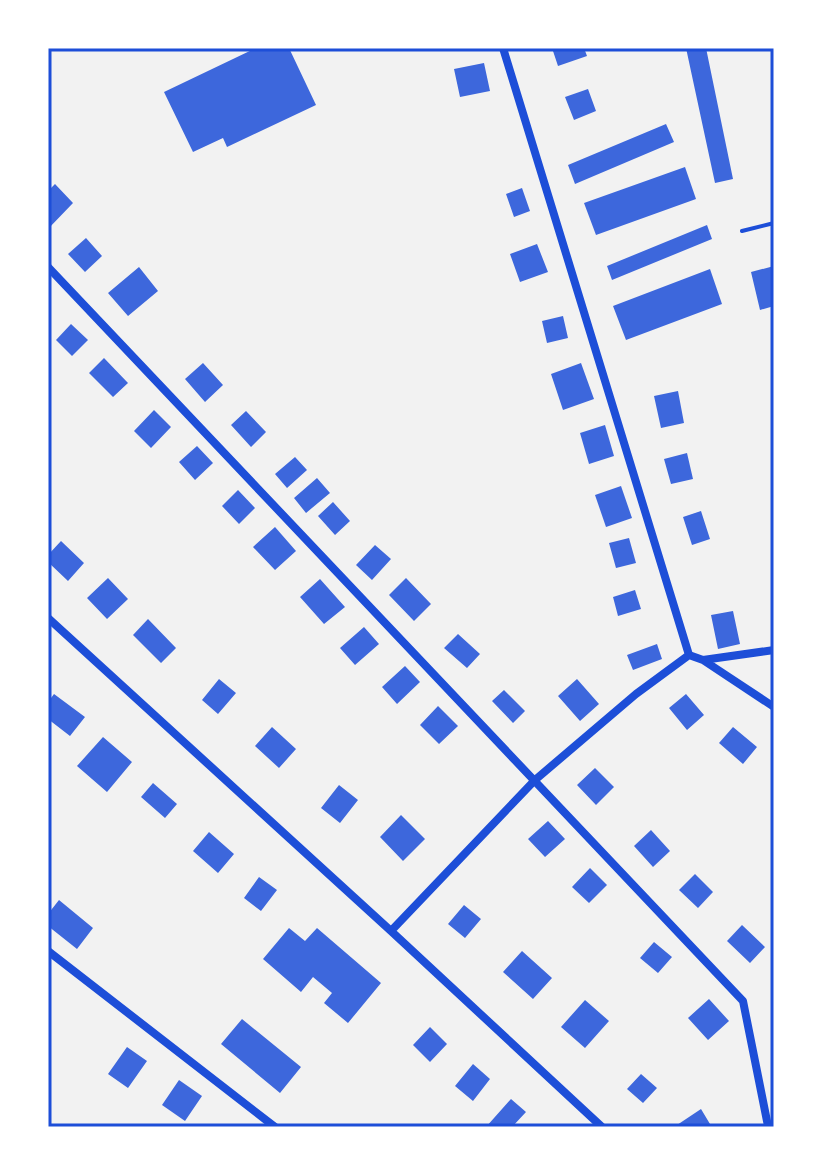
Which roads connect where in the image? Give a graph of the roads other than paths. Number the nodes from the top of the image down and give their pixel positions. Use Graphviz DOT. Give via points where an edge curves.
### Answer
graph roads {
  1 [pos="503,48"];
  2 [pos="774,223"];
  3 [pos="742,231"];
  4 [pos="48,267"];
  5 [pos="48,618"];
  6 [pos="774,650"];
  7 [pos="689,655"];
  8 [pos="703,660"];
  9 [pos="774,707"];
  10 [pos="535,780"];
  11 [pos="391,931"];
  12 [pos="48,951"];
  13 [pos="774,1125"];
  14 [pos="767,1126"];
  15 [pos="275,1127"];
  16 [pos="602,1127"];
  1 -- 7 [label="street"];
  2 -- 3 [label="lane"];
  4 -- 10 [label="street"];
  5 -- 11 [label="street"];
  6 -- 8 [label="street"];
  7 -- 8 [label="street"];
  7 -- 10 [label="street"];
  8 -- 9 [label="street"];
  10 -- 11 [label="street"];
  10 -- 14 [label="street" via="743,1001"];
  11 -- 16 [label="street"];
  12 -- 15 [label="street"];
  13 -- 14 [label="street"];
}
